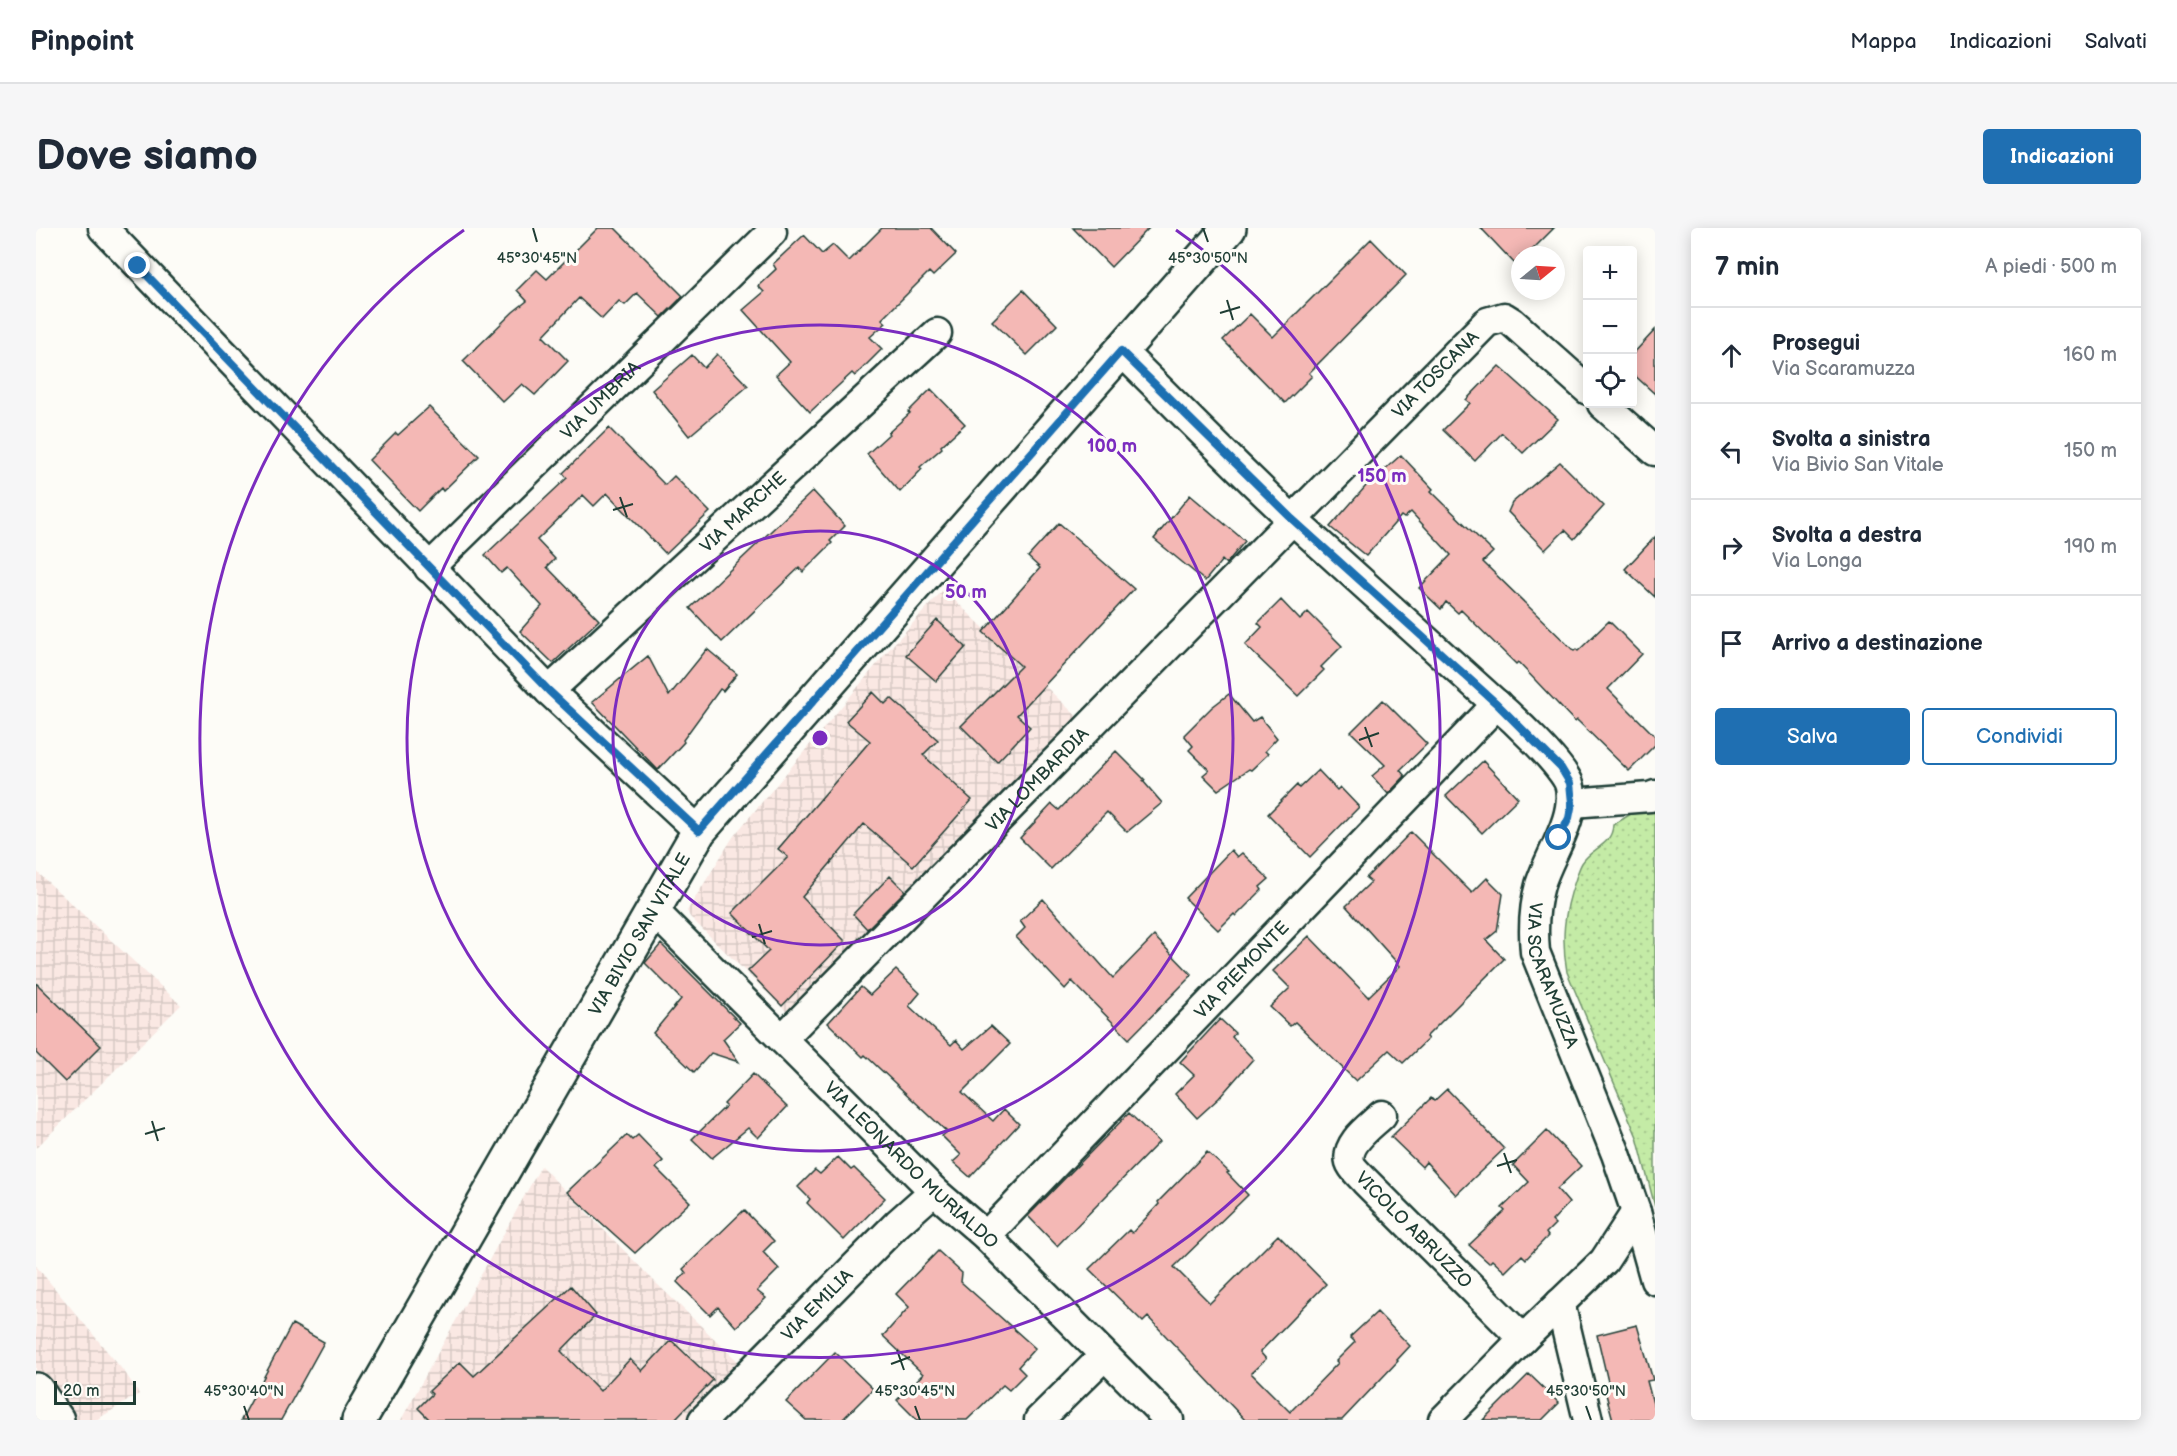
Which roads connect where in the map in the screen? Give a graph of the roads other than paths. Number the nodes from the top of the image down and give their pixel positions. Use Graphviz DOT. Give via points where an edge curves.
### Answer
graph roads {
  1 [pos="103,228"];
  2 [pos="1229,228"];
  3 [pos="772,232"];
  4 [pos="937,333"];
  5 [pos="1121,351"];
  6 [pos="1583,386"];
  7 [pos="1607,408"];
  8 [pos="1655,451"];
  9 [pos="1292,519"];
  10 [pos="429,568"];
  11 [pos="549,691"];
  12 [pos="1497,704"];
  13 [pos="1655,795"];
  14 [pos="1572,803"];
  15 [pos="699,831"];
  16 [pos="653,909"];
  17 [pos="782,1039"];
  18 [pos="1382,1114"];
  19 [pos="934,1191"];
  20 [pos="1636,1212"];
  21 [pos="986,1236"];
  22 [pos="1655,1280"];
  23 [pos="1560,1303"];
  24 [pos="1523,1339"];
  25 [pos="1104,1356"];
  26 [pos="36,1390"];
  27 [pos="57,1420"];
  28 [pos="359,1420"];
  29 [pos="703,1420"];
  30 [pos="1039,1420"];
  31 [pos="1169,1420"];
  32 [pos="1443,1420"];
  33 [pos="1588,1420"];
  1 -- 10 [label="street"];
  2 -- 5 [label="main road, VIA BIVIO SAN VITALE"];
  3 -- 10 [label="street, VIA UMBRIA"];
  4 -- 11 [label="street, VIA MARCHE"];
  5 -- 9 [label="street"];
  5 -- 15 [label="main road, VIA BIVIO SAN VITALE"];
  6 -- 9 [label="street, VIA TOSCANA" via="1512,322 1504,317 1495,318"];
  7 -- 8 [label="street"];
  9 -- 12 [label="street"];
  9 -- 17 [label="street, VIA LOMBARDIA"];
  10 -- 11 [label="street"];
  11 -- 15 [label="street"];
  12 -- 14 [label="street" via="1561,768 1570,783"];
  12 -- 21 [label="street, VIA PIEMONTE"];
  13 -- 14 [label="street"];
  14 -- 20 [label="street, VIA SCARAMUZZA" via="1540,886 1533,935 1535,952"];
  15 -- 16 [label="main road, VIA BIVIO SAN VITALE"];
  16 -- 17 [label="street, VIA LEONARDO MURIALDO"];
  16 -- 28 [label="main road, VIA BIVIO SAN VITALE"];
  17 -- 19 [label="street, VIA LEONARDO MURIALDO"];
  18 -- 24 [label="street, VICOLO ABRUZZO" via="1354,1143 1351,1164"];
  19 -- 21 [label="street, VIA LEONARDO MURIALDO"];
  19 -- 29 [label="street, VIA EMILIA"];
  20 -- 22 [label="street, VIA SCARAMUZZA"];
  20 -- 23 [label="street" via="1604,1261"];
  21 -- 25 [label="street, VIA LEONARDO MURIALDO"];
  23 -- 24 [label="street"];
  23 -- 33 [label="street"];
  24 -- 32 [label="street"];
  25 -- 30 [label="street"];
  25 -- 31 [label="street, VIA LEONARDO MURIALDO"];
  26 -- 27 [label="main road"];
}
